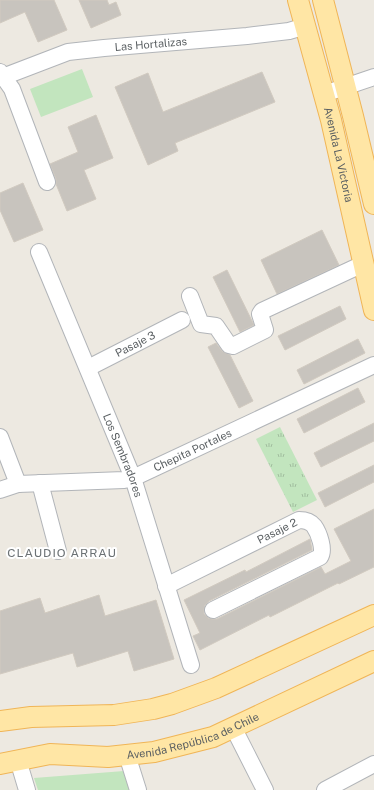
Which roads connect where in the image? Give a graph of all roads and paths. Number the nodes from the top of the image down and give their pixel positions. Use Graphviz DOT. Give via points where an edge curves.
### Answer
graph roads {
  1 [pos="298,0"];
  2 [pos="323,0"];
  3 [pos="306,26"];
  4 [pos="1,76"];
  5 [pos="374,77"];
  6 [pos="345,88"];
  7 [pos="324,94"];
  8 [pos="47,182"];
  9 [pos="374,204"];
  10 [pos="39,252"];
  11 [pos="363,264"];
  12 [pos="190,296"];
  13 [pos="374,310"];
  14 [pos="182,320"];
  15 [pos="374,365"];
  16 [pos="88,368"];
  17 [pos="0,437"];
  18 [pos="133,478"];
  19 [pos="40,483"];
  20 [pos="18,484"];
  21 [pos="0,490"];
  22 [pos="58,551"];
  23 [pos="166,586"];
  24 [pos="212,610"];
  25 [pos="374,615"];
  26 [pos="374,661"];
  27 [pos="191,666"];
  28 [pos="0,721"];
  29 [pos="233,727"];
  30 [pos="127,755"];
  31 [pos="9,762"];
  32 [pos="374,764"];
  33 [pos="27,790"];
  34 [pos="138,790"];
  35 [pos="265,790"];
  36 [pos="325,790"];
  1 -- 3 [label="main road, Avenida La Victoria"];
  2 -- 6 [label="main road, Avenida La Victoria"];
  3 -- 4 [label="street, Las Hortalizas" via="289,31 247,36 68,52"];
  3 -- 7 [label="main road, Avenida La Victoria"];
  4 -- 8 [label="street" via="12,89"];
  5 -- 6 [label="street"];
  6 -- 7 [label="street"];
  6 -- 9 [label="main road, Avenida La Victoria"];
  7 -- 11 [label="main road, Avenida La Victoria"];
  10 -- 16 [label="street, Los Sembradores"];
  11 -- 12 [label="street" via="262,311 260,314 265,330 234,346 229,345 216,326 201,324"];
  11 -- 13 [label="main road, Avenida La Victoria"];
  14 -- 16 [label="street, Pasaje 3"];
  15 -- 18 [label="street, Chepita Portales"];
  16 -- 18 [label="street, Los Sembradores"];
  17 -- 20 [label="street"];
  18 -- 19 [label="street, Chepita Portales"];
  18 -- 23 [label="street, Los Sembradores"];
  19 -- 20 [label="street, Chepita Portales"];
  19 -- 22 [label="street"];
  20 -- 21 [label="street, Chepita Portales"];
  23 -- 24 [label="street, Pasaje 2" via="299,520 307,520 314,526 323,548 320,557"];
  23 -- 27 [label="street, Los Sembradores"];
  25 -- 28 [label="main road" via="216,688 172,704 114,715 30,717"];
  26 -- 29 [label="main road, Avenida República de Chile"];
  29 -- 30 [label="main road, Avenida República de Chile" via="213,737 154,752"];
  29 -- 35 [label="street"];
  30 -- 31 [label="main road, Avenida República de Chile" via="108,757 50,754"];
  30 -- 34 [label="street"];
  31 -- 33 [label="street"];
  32 -- 36 [label="street"];
}
